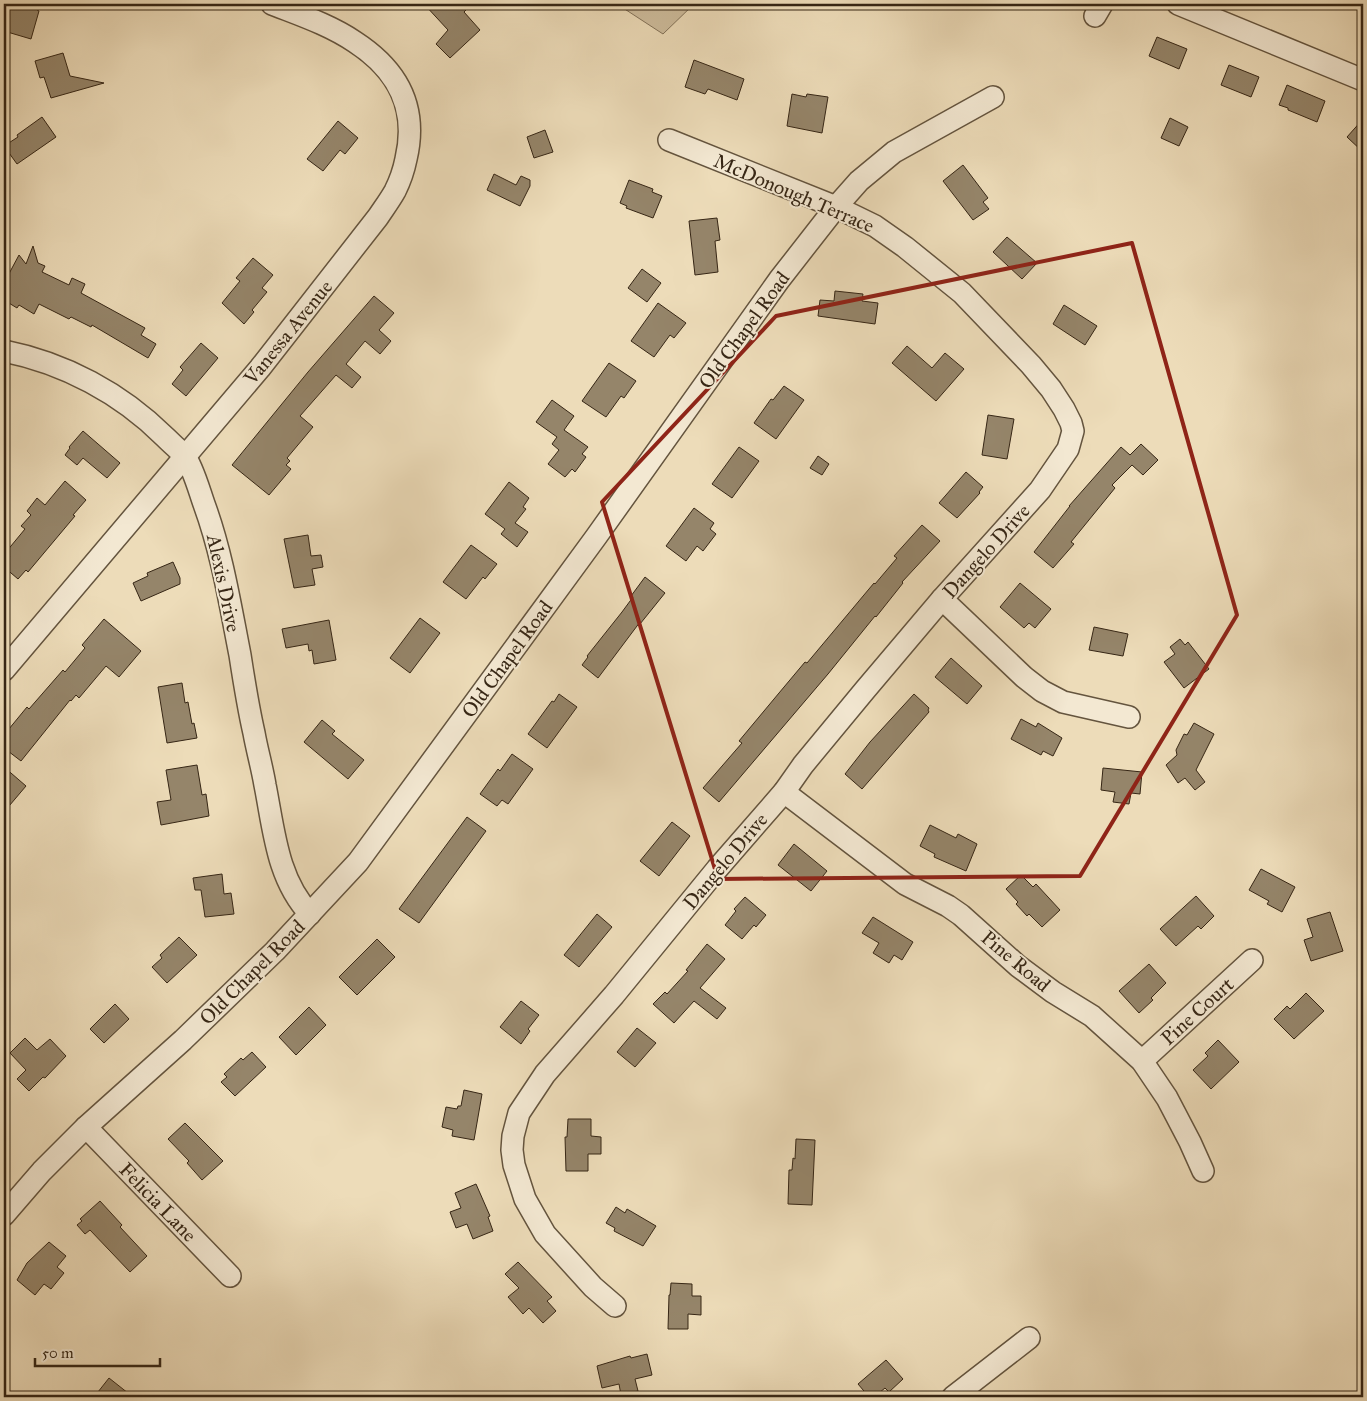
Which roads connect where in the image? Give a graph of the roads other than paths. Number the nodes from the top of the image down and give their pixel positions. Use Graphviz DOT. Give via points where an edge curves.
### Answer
graph roads {
  1 [pos="272,4"];
  2 [pos="1178,4"];
  3 [pos="1363,80"];
  4 [pos="993,97"];
  5 [pos="669,140"];
  6 [pos="836,207"];
  7 [pos="4,351"];
  8 [pos="1073,431"];
  9 [pos="184,456"];
  10 [pos="942,599"];
  11 [pos="4,670"];
  12 [pos="1130,717"];
  13 [pos="784,792"];
  14 [pos="310,914"];
  15 [pos="1252,960"];
  16 [pos="1142,1061"];
  17 [pos="86,1127"];
  18 [pos="1203,1171"];
  19 [pos="4,1215"];
  20 [pos="230,1276"];
  21 [pos="615,1306"];
  22 [pos="1029,1338"];
  23 [pos="953,1397"];
  1 -- 9 [label="street, Vanessa Avenue" via="341,34 371,53 385,67 407,104 411,128 408,151 395,190 378,217 265,361"];
  2 -- 3 [label="street"];
  4 -- 6 [label="street, Old Chapel Road" via="894,152 865,176"];
  5 -- 6 [label="street, McDonough Terrace"];
  6 -- 8 [label="street, McDonough Terrace" via="882,231 962,293 1051,388"];
  6 -- 14 [label="street, Old Chapel Road" via="779,280 358,862"];
  7 -- 9 [label="street, Alexis Drive" via="59,367 120,399 150,422"];
  8 -- 10 [label="street, Dangelo Drive" via="1068,450 1045,484"];
  9 -- 11 [label="street, Vanessa Avenue"];
  9 -- 14 [label="street, Alexis Drive" via="209,516 222,563 280,860 293,892"];
  10 -- 12 [label="street" via="1042,691 1063,702"];
  10 -- 13 [label="street, Dangelo Drive"];
  13 -- 16 [label="street, Pine Road" via="905,884 962,915 1018,966 1092,1016"];
  13 -- 21 [label="street, Dangelo Drive" via="546,1074 527,1099 515,1123 512,1143 518,1182 545,1234 593,1288"];
  14 -- 17 [label="street, Old Chapel Road" via="184,1040"];
  15 -- 16 [label="street, Pine Court"];
  16 -- 18 [label="street, Pine Road" via="1166,1098"];
  17 -- 19 [label="street, Old Chapel Road"];
  17 -- 20 [label="street, Felicia Lane"];
  22 -- 23 [label="street"];
}
